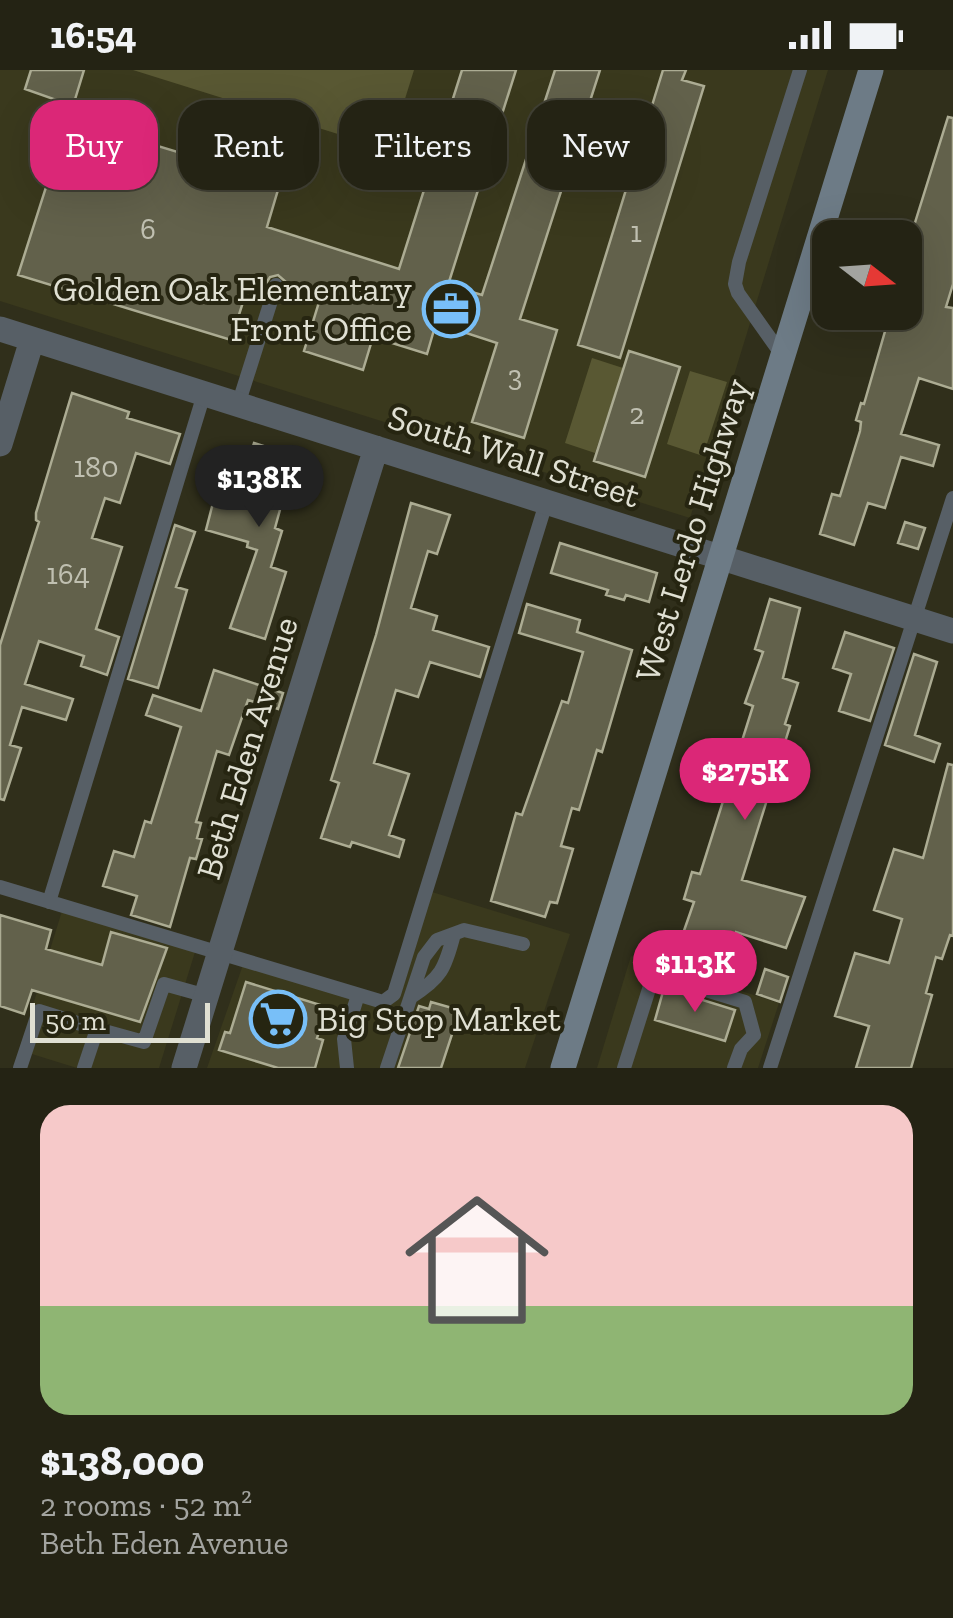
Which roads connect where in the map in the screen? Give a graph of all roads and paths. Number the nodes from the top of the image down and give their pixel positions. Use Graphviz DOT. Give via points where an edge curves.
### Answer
graph roads {
  1 [pos="800,70"];
  2 [pos="871,70"];
  3 [pos="276,285"];
  4 [pos="0,330"];
  5 [pos="32,340"];
  6 [pos="783,356"];
  7 [pos="204,394"];
  8 [pos="238,405"];
  9 [pos="0,444"];
  10 [pos="376,448"];
  11 [pos="953,498"];
  12 [pos="546,503"];
  13 [pos="720,558"];
  14 [pos="914,619"];
  15 [pos="953,631"];
  16 [pos="0,887"];
  17 [pos="49,902"];
  18 [pos="454,934"];
  19 [pos="523,944"];
  20 [pos="220,953"];
  21 [pos="358,995"];
  22 [pos="206,996"];
  23 [pos="411,997"];
  24 [pos="97,1029"];
  25 [pos="188,1067"];
  26 [pos="20,1068"];
  27 [pos="84,1068"];
  28 [pos="347,1068"];
  29 [pos="387,1068"];
  30 [pos="563,1068"];
  31 [pos="624,1068"];
  32 [pos="734,1068"];
  33 [pos="770,1068"];
  1 -- 6 [label="lane" via="735,284"];
  2 -- 6 [label="main road, West Lerdo Highway"];
  3 -- 8 [label="lane"];
  4 -- 5 [label="street, South Wall Street"];
  5 -- 7 [label="street, South Wall Street"];
  5 -- 9 [label="street"];
  6 -- 13 [label="main road, West Lerdo Highway"];
  7 -- 8 [label="street, South Wall Street"];
  7 -- 17 [label="lane"];
  8 -- 10 [label="street, South Wall Street"];
  10 -- 12 [label="street, South Wall Street"];
  10 -- 20 [label="street, Beth Eden Avenue"];
  11 -- 14 [label="lane"];
  12 -- 13 [label="street, South Wall Street"];
  12 -- 21 [label="lane" via="394,994 383,1002"];
  13 -- 14 [label="street, South Wall Street"];
  13 -- 30 [label="main road, West Lerdo Highway"];
  14 -- 15 [label="street, South Wall Street"];
  14 -- 33 [label="lane"];
  16 -- 17 [label="lane"];
  17 -- 20 [label="lane"];
  18 -- 19 [label="lane" via="464,930"];
  18 -- 23 [label="lane" via="437,980"];
  18 -- 23 [label="lane" via="437,940 424,958"];
  20 -- 21 [label="lane"];
  20 -- 22 [label="street, Beth Eden Avenue"];
  21 -- 28 [label="lane" via="344,1040"];
  22 -- 24 [label="lane" via="164,984 144,1042"];
  22 -- 25 [label="street, Beth Eden Avenue"];
  23 -- 29 [label="lane"];
  24 -- 26 [label="lane" via="39,1010"];
  24 -- 27 [label="lane"];
  31 -- 32 [label="lane" via="649,989 660,976 745,1002 754,1035"];
}
